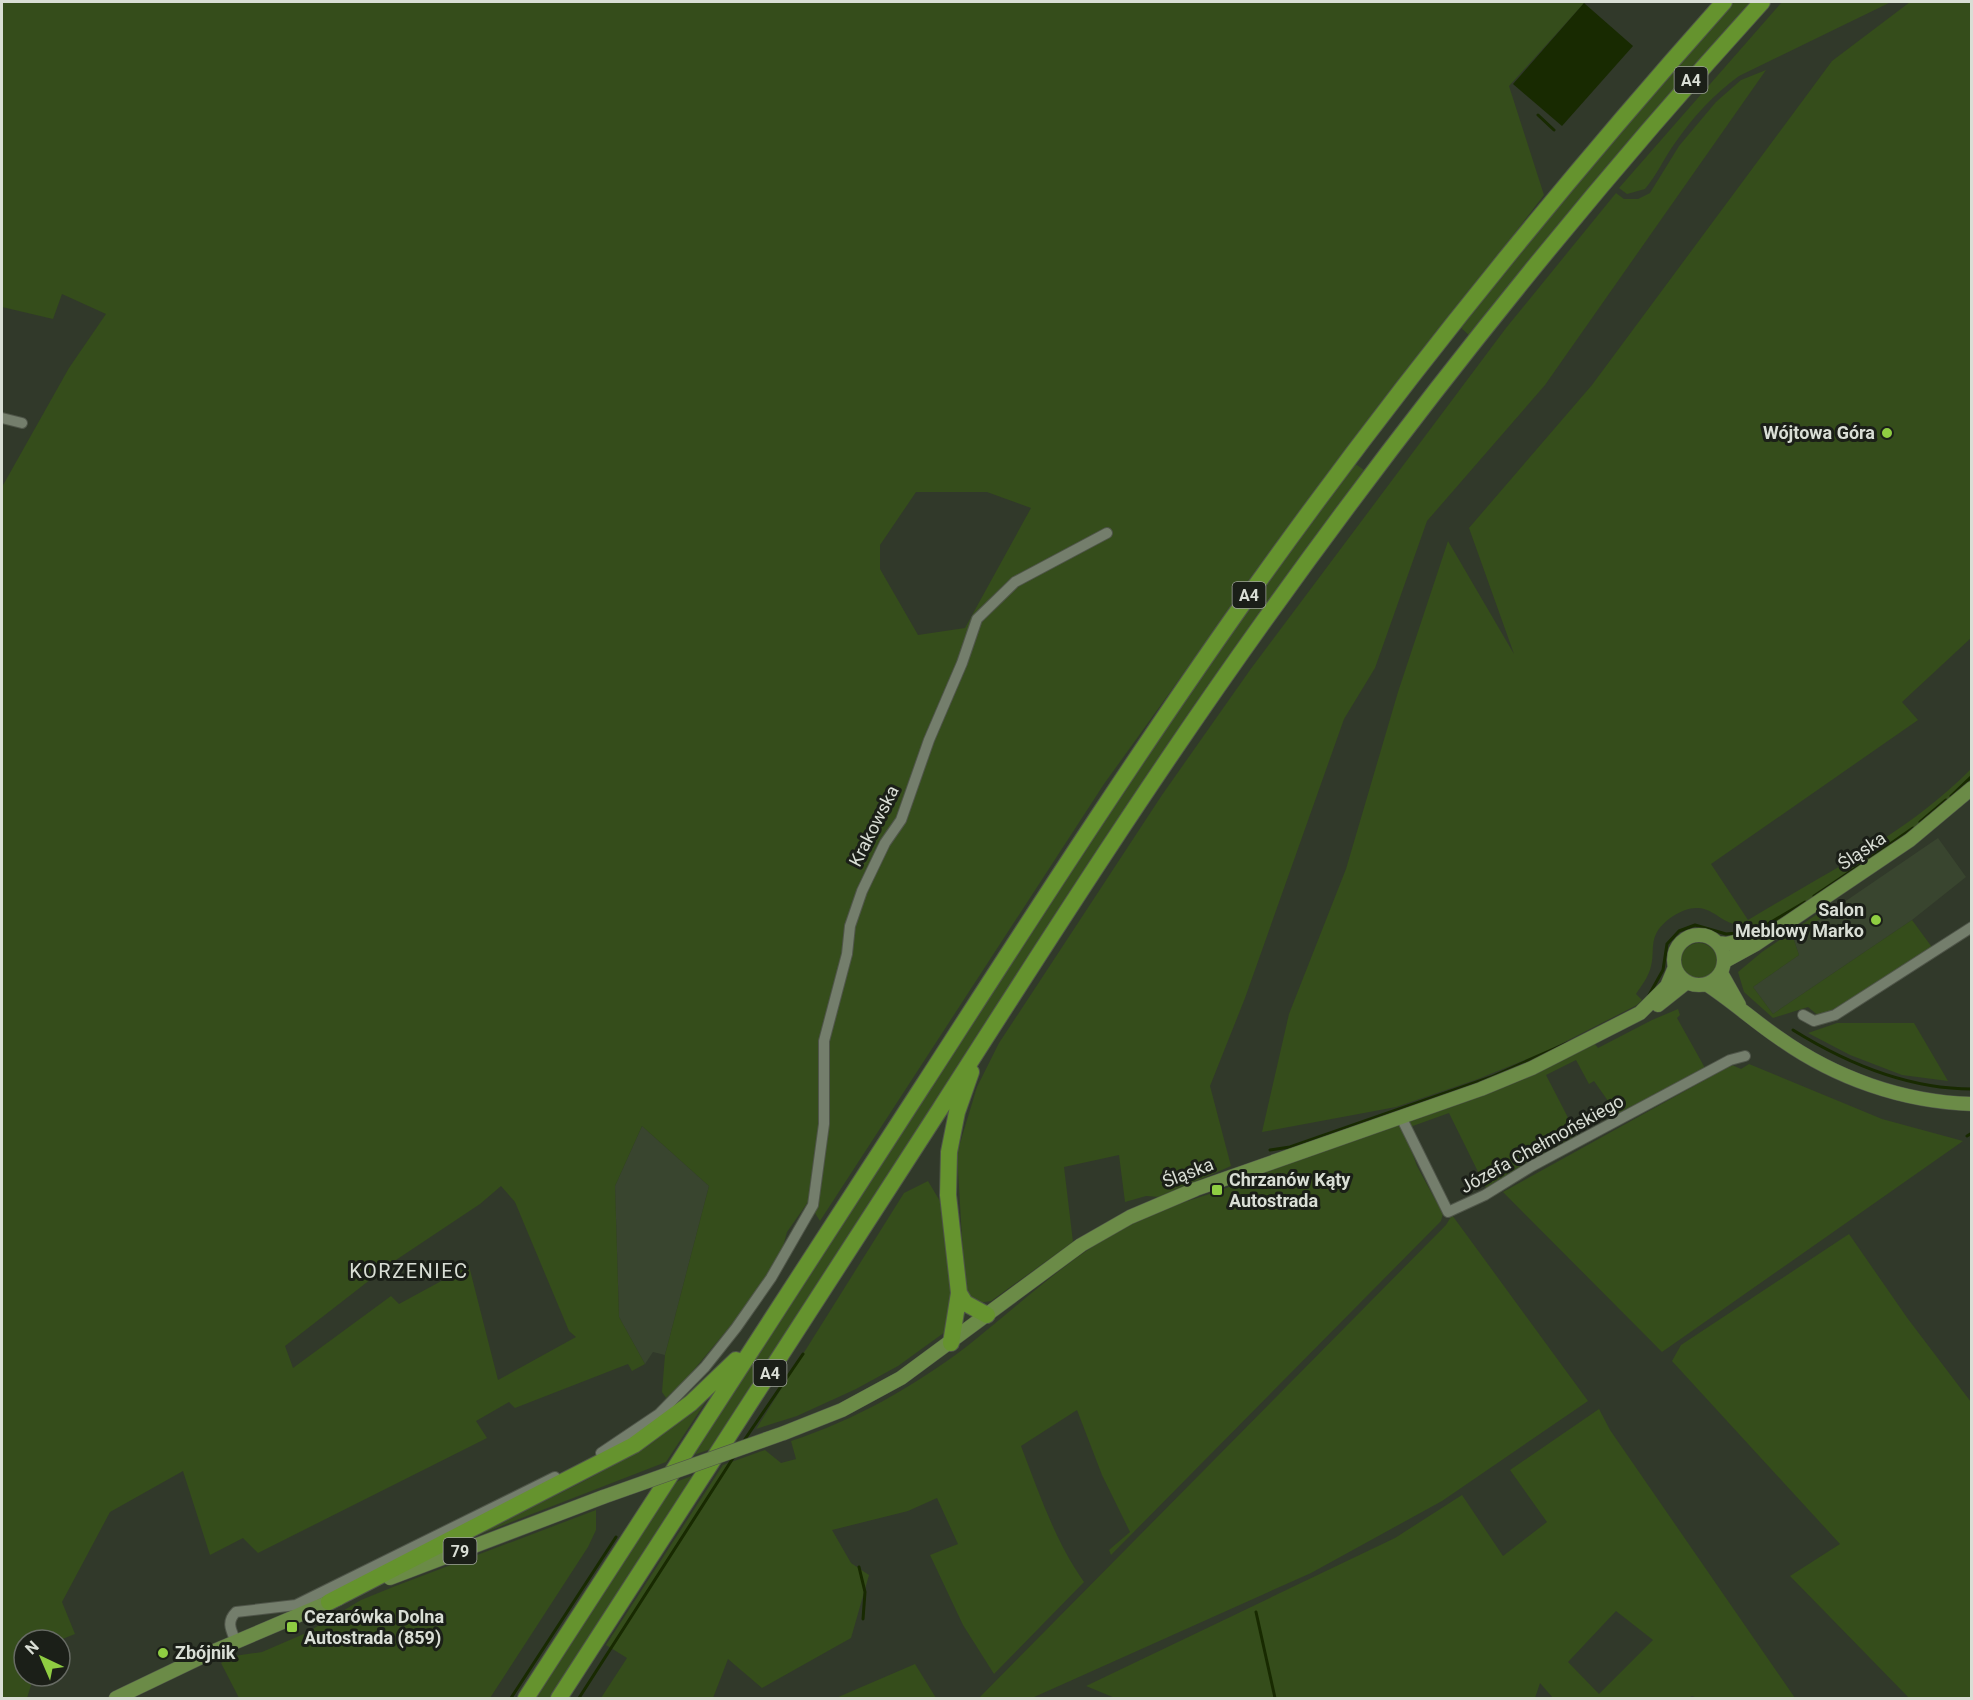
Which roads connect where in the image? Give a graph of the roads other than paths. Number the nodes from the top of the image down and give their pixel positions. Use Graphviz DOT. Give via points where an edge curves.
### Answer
graph roads {
  1 [pos="1724,2"];
  2 [pos="1762,2"];
  3 [pos="2,418"];
  4 [pos="22,423"];
  5 [pos="1107,533"];
  6 [pos="1971,788"];
  7 [pos="1971,927"];
  8 [pos="1767,935"];
  9 [pos="1717,943"];
  10 [pos="1675,967"];
  11 [pos="1723,967"];
  12 [pos="1687,982"];
  13 [pos="1706,984"];
  14 [pos="1742,1009"];
  15 [pos="1640,1013"];
  16 [pos="1803,1015"];
  17 [pos="979,1048"];
  18 [pos="1745,1056"];
  19 [pos="1971,1104"];
  20 [pos="1401,1117"];
  21 [pos="959,1293"];
  22 [pos="987,1315"];
  23 [pos="771,1321"];
  24 [pos="951,1343"];
  25 [pos="329,1602"];
  26 [pos="236,1642"];
  27 [pos="116,1698"];
  28 [pos="526,1698"];
  29 [pos="559,1698"];
  1 -- 23 [label="highway, A4" via="1470,301 1236,614 1118,785"];
  2 -- 17 [label="highway, A4" via="1622,160 1449,374 1266,619 1107,850"];
  3 -- 4 [label="street"];
  5 -- 26 [label="street, Krakowska" via="1015,582 977,619 901,820 880,853 850,926 848,954 824,1041 824,1124 810,1211 736,1328 684,1389 636,1431 598,1455 296,1605 236,1612 230,1617"];
  6 -- 8 [label="main road, Śląska / 79" via="1910,840"];
  7 -- 16 [label="street" via="1834,1015 1815,1021"];
  8 -- 9 [label="main road, Śląska / 79"];
  8 -- 11 [label="main road, Śląska / 79"];
  9 -- 10 [label="main road, 79" via="1697,935 1684,940 1676,952"];
  9 -- 11 [label="main road"];
  10 -- 12 [label="main road"];
  10 -- 15 [label="main road, Śląska / 79" via="1666,986"];
  11 -- 13 [label="main road, 79"];
  11 -- 14 [label="main road"];
  12 -- 13 [label="main road"];
  12 -- 15 [label="main road, Śląska / 79" via="1660,1004"];
  13 -- 14 [label="main road"];
  14 -- 19 [label="main road" via="1799,1051 1847,1076 1902,1094"];
  15 -- 20 [label="main road, Śląska / 79" via="1532,1068"];
  17 -- 21 [label="highway" via="957,1112 949,1152 948,1195"];
  17 -- 29 [label="highway, A4"];
  18 -- 20 [label="street, Józefa Chełmońskiego" via="1730,1060 1448,1212"];
  20 -- 22 [label="main road, Śląska / 79" via="1142,1211 1081,1245"];
  21 -- 22 [label="highway" via="965,1303"];
  21 -- 24 [label="highway"];
  22 -- 24 [label="main road, Śląska / 79"];
  23 -- 25 [label="highway" via="702,1395 634,1445"];
  23 -- 28 [label="highway, A4"];
  24 -- 25 [label="main road, Śląska / 79, bridge" via="842,1410"];
  25 -- 26 [label="main road, 79"];
  26 -- 27 [label="main road, 79"];
}
